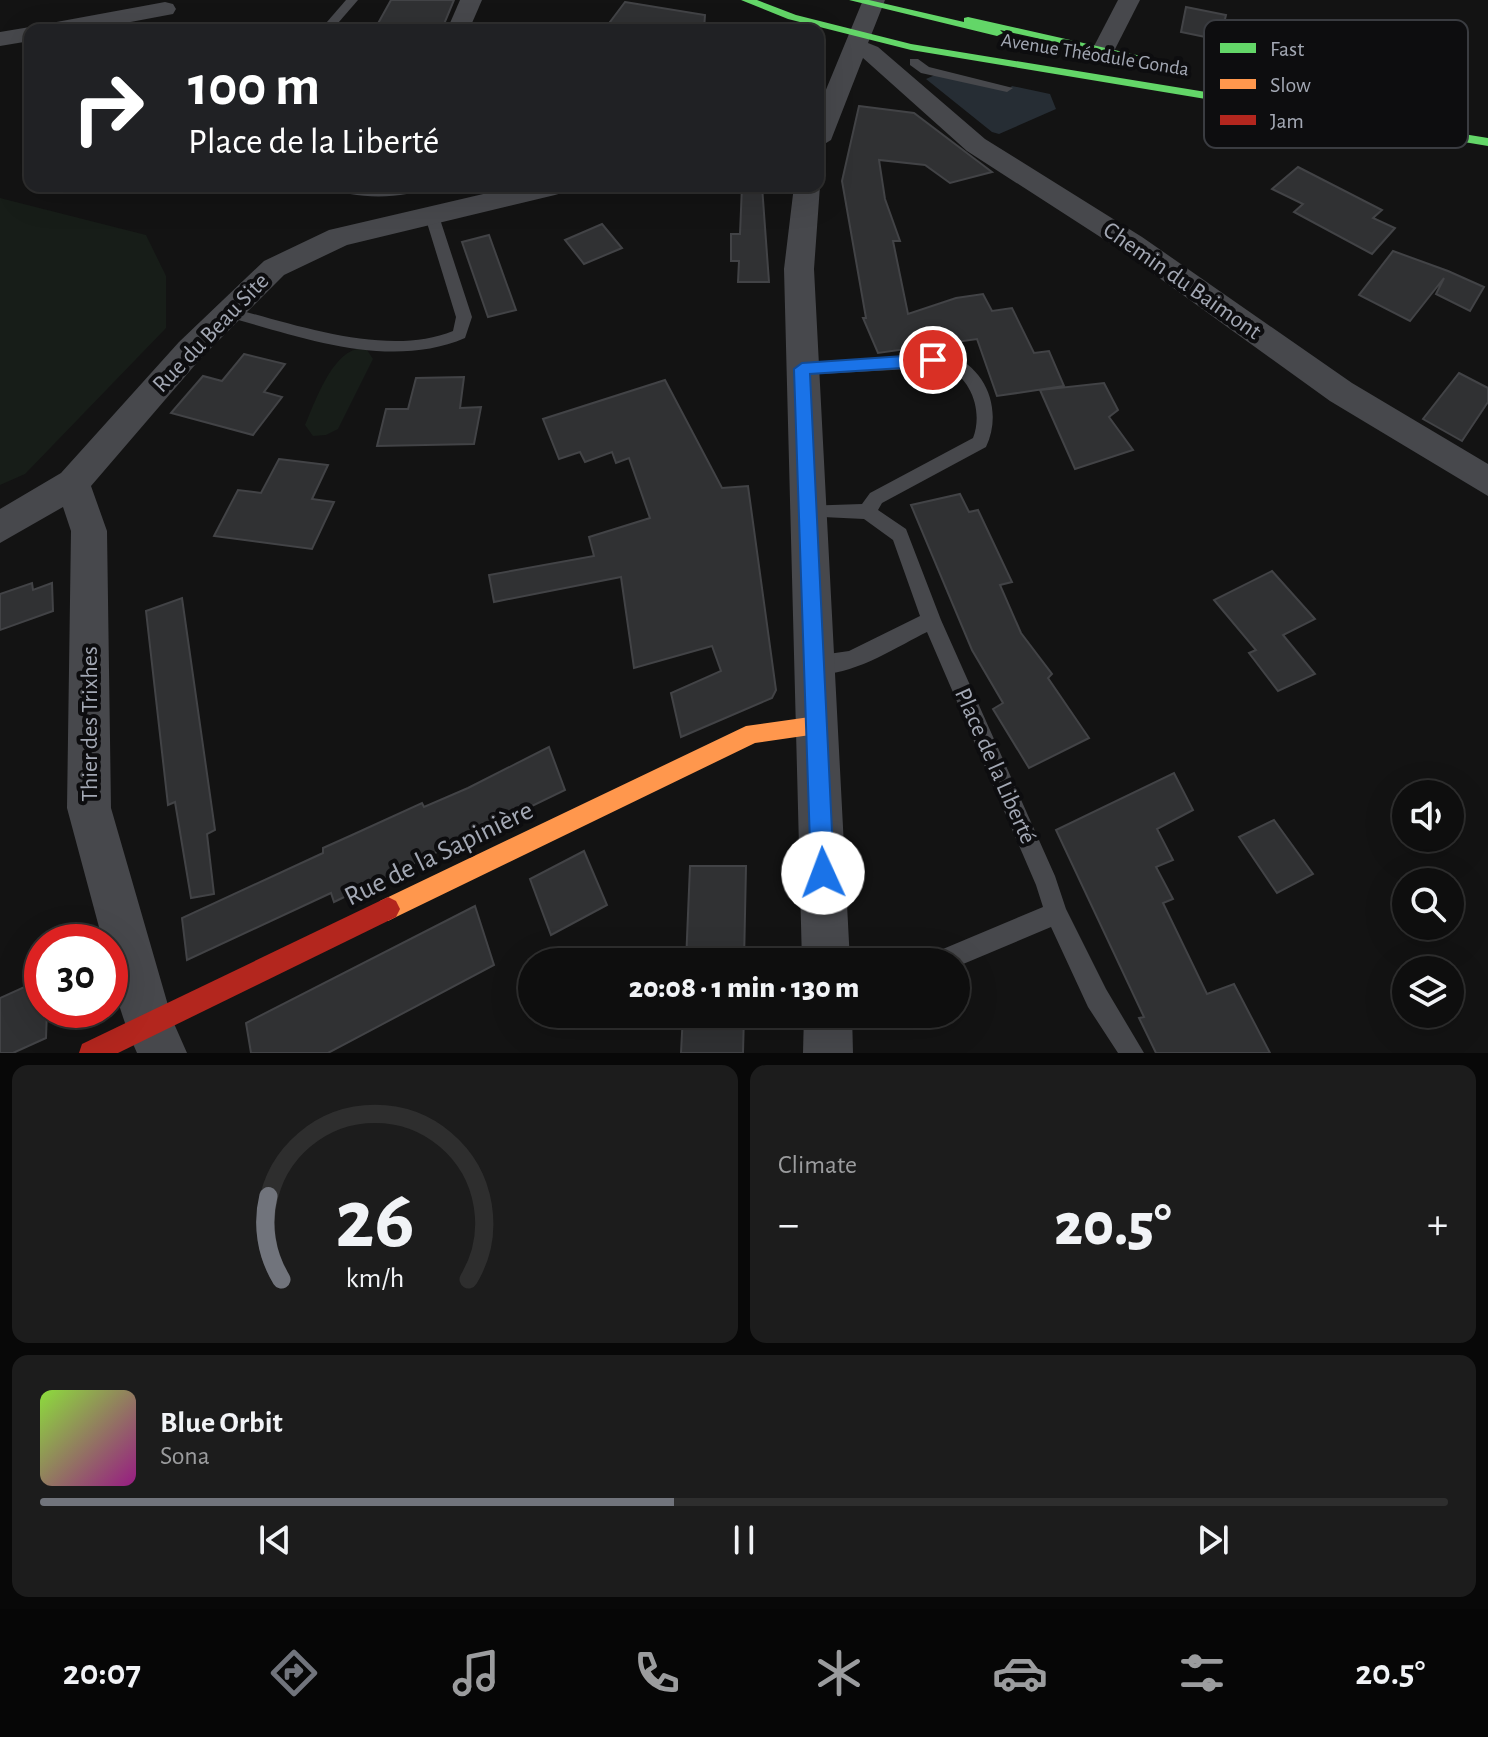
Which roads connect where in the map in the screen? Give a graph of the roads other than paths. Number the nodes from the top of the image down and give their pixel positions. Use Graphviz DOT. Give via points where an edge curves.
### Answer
graph roads {
  1 [pos="352,0"];
  2 [pos="471,0"];
  3 [pos="747,0"];
  4 [pos="1129,0"];
  5 [pos="872,1"];
  6 [pos="170,5"];
  7 [pos="84,24"];
  8 [pos="146,24"];
  9 [pos="331,24"];
  10 [pos="461,24"];
  11 [pos="812,24"];
  12 [pos="824,28"];
  13 [pos="24,35"];
  14 [pos="0,39"];
  15 [pos="858,40"];
  16 [pos="1104,50"];
  17 [pos="904,59"];
  18 [pos="1186,73"];
  19 [pos="1204,77"];
  20 [pos="1007,88"];
  21 [pos="1204,102"];
  22 [pos="824,124"];
  23 [pos="1468,130"];
  24 [pos="1488,134"];
  25 [pos="1468,139"];
  26 [pos="1488,142"];
  27 [pos="370,192"];
  28 [pos="468,192"];
  29 [pos="806,192"];
  30 [pos="424,195"];
  31 [pos="228,312"];
  32 [pos="802,369"];
  33 [pos="1488,482"];
  34 [pos="73,483"];
  35 [pos="808,511"];
  36 [pos="867,512"];
  37 [pos="0,528"];
  38 [pos="931,620"];
  39 [pos="814,664"];
  40 [pos="817,726"];
  41 [pos="1056,913"];
  42 [pos="825,948"];
  43 [pos="970,949"];
  44 [pos="828,1028"];
  45 [pos="156,1038"];
  46 [pos="91,1053"];
  47 [pos="828,1053"];
  48 [pos="1132,1053"];
  1 -- 9 [label="lane"];
  2 -- 10 [label="street"];
  3 -- 11 [label="main road, Avenue Théodule Gonda"];
  4 -- 16 [label="street"];
  5 -- 15 [label="street"];
  5 -- 16 [label="main road, Avenue Théodule Gonda"];
  5 -- 16 [label="main road, Avenue Théodule Gonda" via="1152,63"];
  6 -- 7 [label="street"];
  6 -- 8 [label="street"];
  12 -- 15 [label="main road, Avenue Théodule Gonda"];
  13 -- 14 [label="street"];
  15 -- 17 [label="main road, Avenue Théodule Gonda"];
  15 -- 17 [label="street, Chemin du Baimont" via="870,52"];
  15 -- 22 [label="street"];
  17 -- 20 [label="lane" via="925,70"];
  17 -- 21 [label="main road, Avenue Théodule Gonda"];
  17 -- 33 [label="street, Chemin du Baimont" via="985,152 1132,244 1341,392"];
  18 -- 19 [label="main road, Avenue Théodule Gonda"];
  23 -- 24 [label="main road, Avenue Théodule Gonda"];
  25 -- 26 [label="main road, Avenue Théodule Gonda"];
  27 -- 30 [label="lane"];
  28 -- 30 [label="street, Rue du Beau Site"];
  29 -- 32 [label="street" via="799,269"];
  30 -- 31 [label="street, Rue du Beau Site" via="291,257"];
  30 -- 31 [label="lane" via="464,317 460,334 452,340 392,345 339,339"];
  31 -- 34 [label="street, Rue du Beau Site"];
  32 -- 35 [label="street"];
  32 -- 36 [label="lane" via="949,361 962,365 977,387 985,425 980,442 876,498"];
  34 -- 37 [label="street, Rue du Beau Site"];
  34 -- 45 [label="street, Thier des Trixhes" via="89,531 89,808"];
  35 -- 36 [label="lane"];
  35 -- 39 [label="street"];
  36 -- 38 [label="lane, Place de la Liberté" via="900,535"];
  38 -- 39 [label="lane" via="851,660"];
  38 -- 41 [label="lane, Place de la Liberté"];
  39 -- 40 [label="street"];
  40 -- 42 [label="street"];
  40 -- 45 [label="main road, Rue de la Sapinière" via="753,733"];
  41 -- 43 [label="lane"];
  41 -- 48 [label="lane, Place de la Liberté" via="1097,998"];
  44 -- 47 [label="street"];
  45 -- 46 [label="main road, Rue de la Sapinière"];
}
